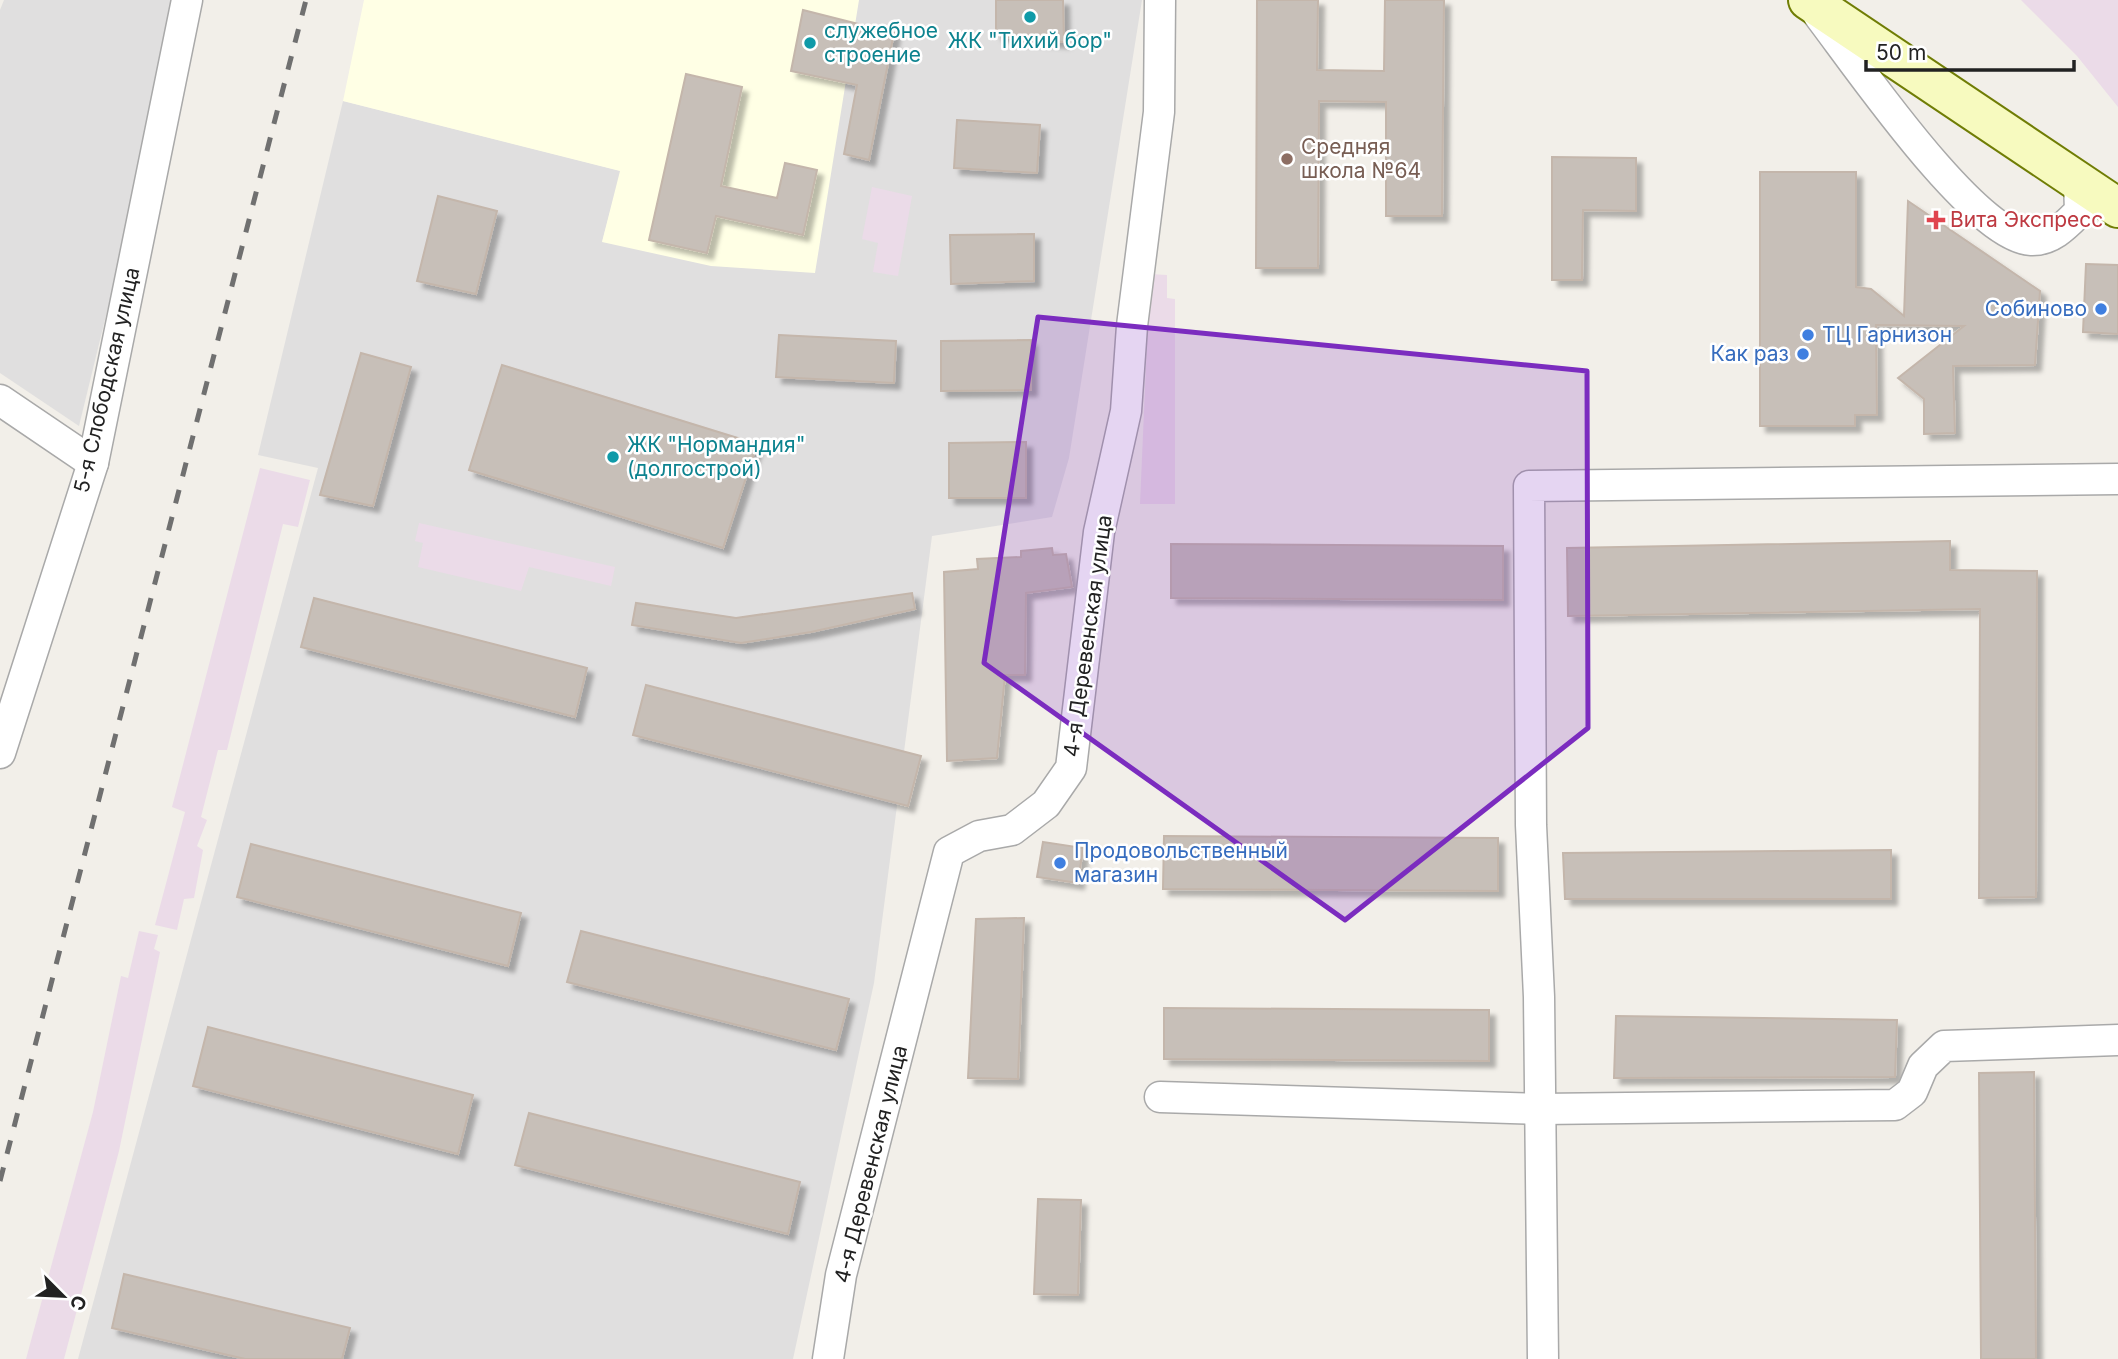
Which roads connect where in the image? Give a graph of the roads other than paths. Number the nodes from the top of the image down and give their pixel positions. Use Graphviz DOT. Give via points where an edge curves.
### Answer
graph roads {
  1 [pos="187,0"];
  2 [pos="1160,0"];
  3 [pos="1807,0"];
  4 [pos="2079,182"];
  5 [pos="2118,208"];
  6 [pos="0,400"];
  7 [pos="93,463"];
  8 [pos="2118,478"];
  9 [pos="0,753"];
  10 [pos="2118,1040"];
  11 [pos="1160,1097"];
  12 [pos="1541,1109"];
  13 [pos="828,1359"];
  14 [pos="1544,1359"];
  1 -- 7 [label="street, 5-я Слободская улица"];
  2 -- 13 [label="street, 4-я Деревенская улица" via="1158,112 1126,411 1099,532 1071,768 1046,804 1012,830 979,836 949,852 841,1275"];
  3 -- 4 [label="street"];
  3 -- 4 [label="street" via="1953,189 1997,226 2031,240 2060,232 2080,211"];
  4 -- 5 [label="street"];
  6 -- 7 [label="street"];
  7 -- 9 [label="street, 5-я Слободская улица"];
  8 -- 12 [label="street" via="1529,486 1531,825"];
  10 -- 12 [label="street" via="1944,1046 1923,1066 1912,1092 1895,1105"];
  11 -- 12 [label="street"];
  12 -- 14 [label="street"];
}
